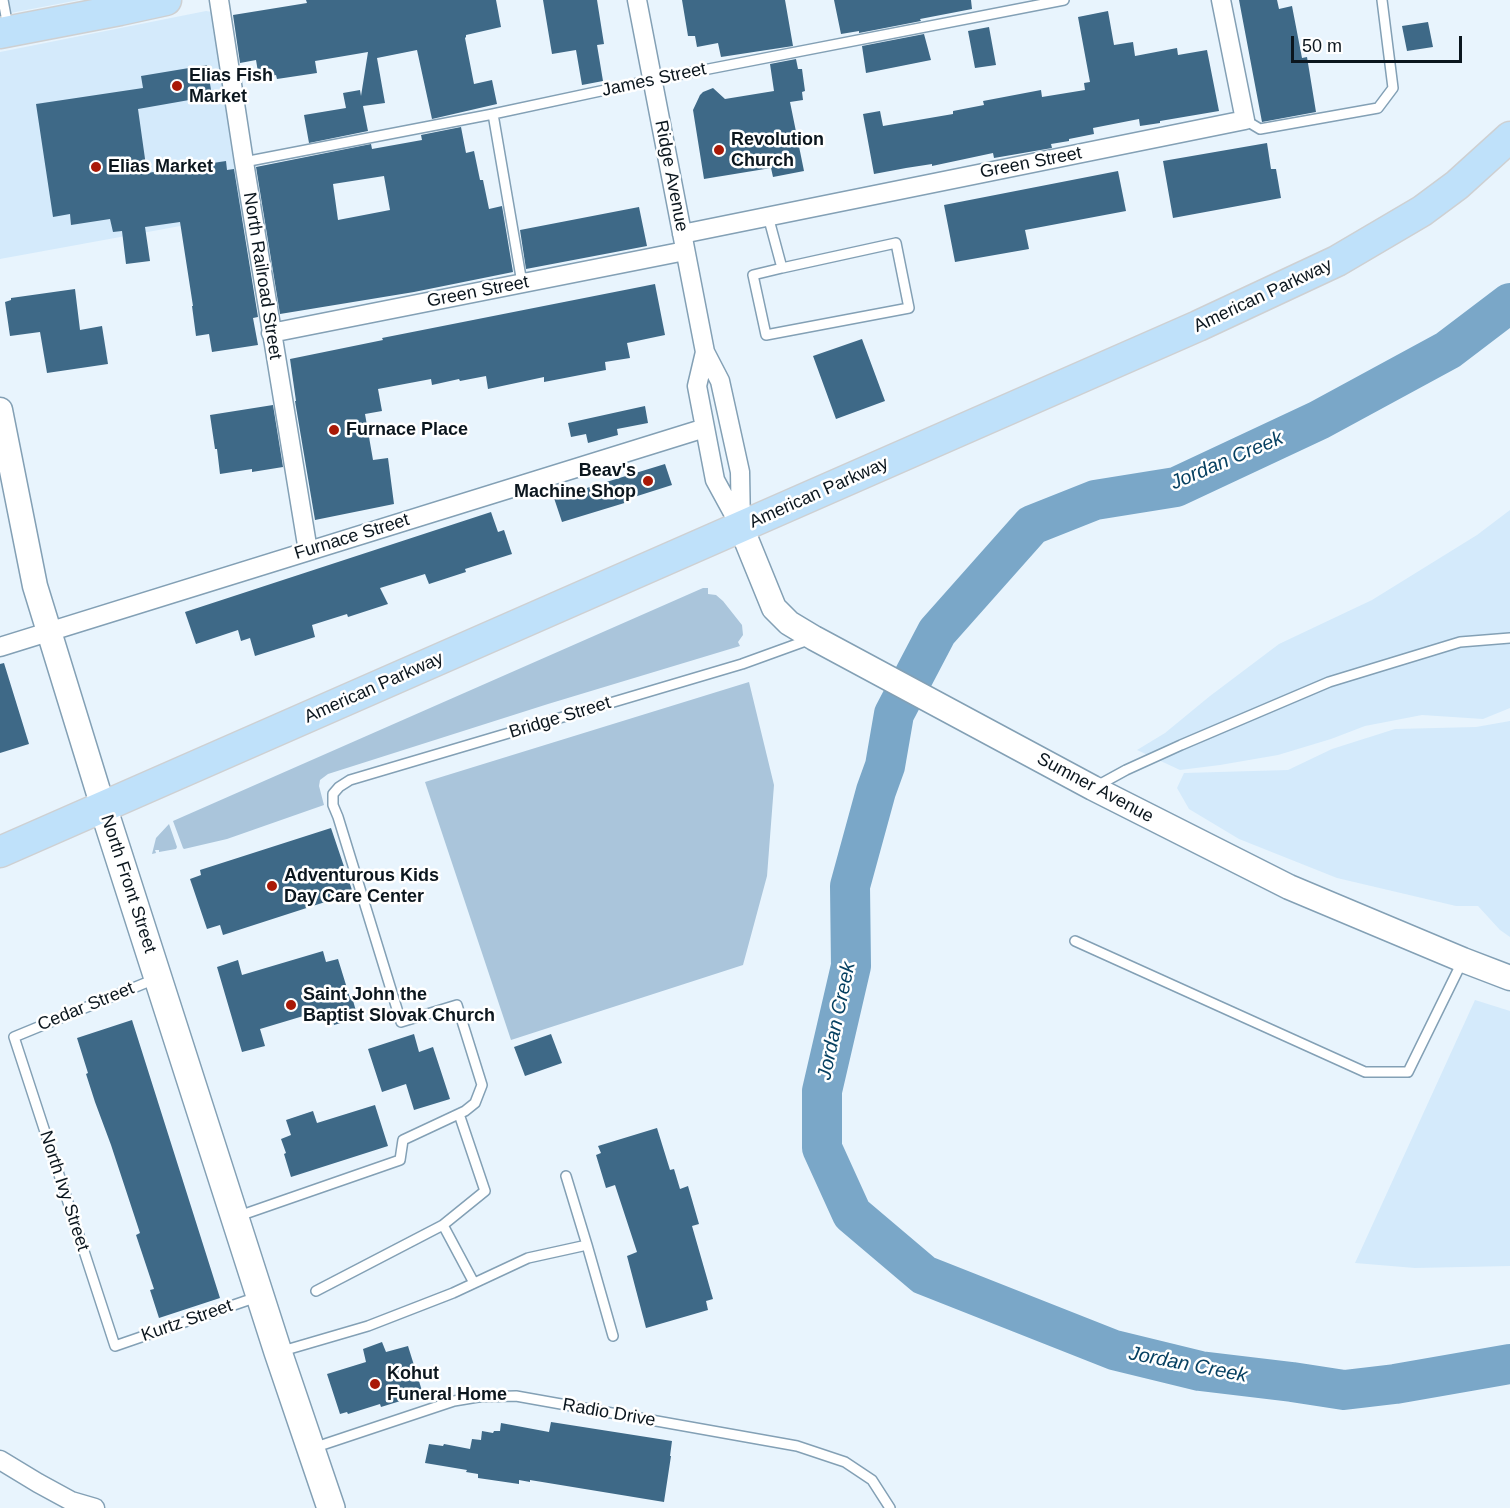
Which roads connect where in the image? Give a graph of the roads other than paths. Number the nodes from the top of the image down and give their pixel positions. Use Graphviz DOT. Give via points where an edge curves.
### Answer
graph roads {
  1 [pos="3,0"];
  2 [pos="166,0"];
  3 [pos="219,0"];
  4 [pos="637,0"];
  5 [pos="1064,0"];
  6 [pos="1221,0"];
  7 [pos="1382,0"];
  8 [pos="120,5"];
  9 [pos="4,32"];
  10 [pos="652,80"];
  11 [pos="493,114"];
  12 [pos="1245,120"];
  13 [pos="1510,136"];
  14 [pos="244,162"];
  15 [pos="768,216"];
  16 [pos="684,242"];
  17 [pos="782,268"];
  18 [pos="522,283"];
  19 [pos="272,333"];
  20 [pos="705,352"];
  21 [pos="0,410"];
  22 [pos="705,428"];
  23 [pos="741,527"];
  24 [pos="308,551"];
  25 [pos="49,632"];
  26 [pos="814,638"];
  27 [pos="1510,638"];
  28 [pos="0,647"];
  29 [pos="1093,788"];
  30 [pos="103,807"];
  31 [pos="0,852"];
  32 [pos="1075,941"];
  33 [pos="1463,960"];
  34 [pos="157,978"];
  35 [pos="1510,978"];
  36 [pos="14,1037"];
  37 [pos="459,1114"];
  38 [pos="566,1176"];
  39 [pos="235,1217"];
  40 [pos="443,1225"];
  41 [pos="587,1245"];
  42 [pos="474,1283"];
  43 [pos="316,1291"];
  44 [pos="260,1296"];
  45 [pos="613,1336"];
  46 [pos="115,1346"];
  47 [pos="278,1352"];
  48 [pos="310,1448"];
  49 [pos="0,1460"];
  50 [pos="95,1508"];
  51 [pos="329,1508"];
  52 [pos="890,1508"];
  1 -- 9 [label="lane"];
  2 -- 8 [label="main road"];
  3 -- 14 [label="street, North Railroad Street"];
  4 -- 10 [label="street, Ridge Avenue"];
  5 -- 10 [label="lane, James Street"];
  6 -- 12 [label="street"];
  7 -- 12 [label="lane, Green Street" via="1393,88 1378,108 1260,129"];
  8 -- 9 [label="main road"];
  10 -- 11 [label="lane, James Street"];
  10 -- 16 [label="street, Ridge Avenue"];
  11 -- 14 [label="lane, James Street"];
  11 -- 18 [label="lane"];
  12 -- 15 [label="street, Green Street"];
  13 -- 23 [label="main road, American Parkway" via="1422,211 1337,261"];
  14 -- 19 [label="street, North Railroad Street"];
  15 -- 16 [label="street, Green Street"];
  15 -- 17 [label="lane"];
  16 -- 18 [label="street, Green Street"];
  16 -- 20 [label="street, Ridge Avenue"];
  17 -- 17 [label="lane" via="896,243 909,308 766,335 753,275"];
  18 -- 19 [label="street, Green Street"];
  19 -- 24 [label="street, North Railroad Street"];
  20 -- 22 [label="street, Ridge Avenue" via="697,386"];
  20 -- 23 [label="street, Ridge Avenue" via="720,381 740,472"];
  21 -- 25 [label="street, North Front Street" via="35,586"];
  22 -- 23 [label="street, Ridge Avenue" via="715,480"];
  22 -- 24 [label="street, Furnace Street"];
  23 -- 26 [label="street, Sumner Avenue" via="774,608"];
  23 -- 30 [label="main road, American Parkway"];
  24 -- 25 [label="street, Furnace Street"];
  25 -- 28 [label="street, Furnace Street"];
  25 -- 30 [label="street, North Front Street"];
  26 -- 29 [label="street, Sumner Avenue"];
  26 -- 37 [label="lane, Bridge Street" via="742,664 350,780 333,794 333,805 401,1022 457,1005 482,1085 475,1103"];
  27 -- 29 [label="lane" via="1460,642 1329,682 1181,745"];
  29 -- 33 [label="street, Sumner Avenue" via="1289,887"];
  30 -- 31 [label="main road, American Parkway"];
  30 -- 34 [label="main road, North Front Street"];
  32 -- 33 [label="lane" via="1365,1072 1408,1072"];
  33 -- 35 [label="street, Sumner Avenue"];
  34 -- 36 [label="lane, Cedar Street"];
  34 -- 39 [label="main road, North Front Street"];
  36 -- 46 [label="lane, North Ivy Street"];
  37 -- 39 [label="lane" via="403,1140 400,1160"];
  37 -- 40 [label="lane" via="485,1191"];
  38 -- 41 [label="lane"];
  39 -- 44 [label="main road, North Front Street"];
  40 -- 42 [label="lane"];
  40 -- 43 [label="lane"];
  41 -- 42 [label="lane" via="528,1258"];
  41 -- 45 [label="lane"];
  42 -- 47 [label="lane" via="368,1326"];
  44 -- 46 [label="lane, Kurtz Street"];
  44 -- 47 [label="main road, North Front Street"];
  47 -- 48 [label="main road, North Front Street"];
  48 -- 51 [label="main road, North Front Street"];
  48 -- 52 [label="lane, Radio Drive" via="454,1401 516,1396 797,1446 845,1462 872,1480"];
  49 -- 50 [label="street" via="71,1501"];
}
